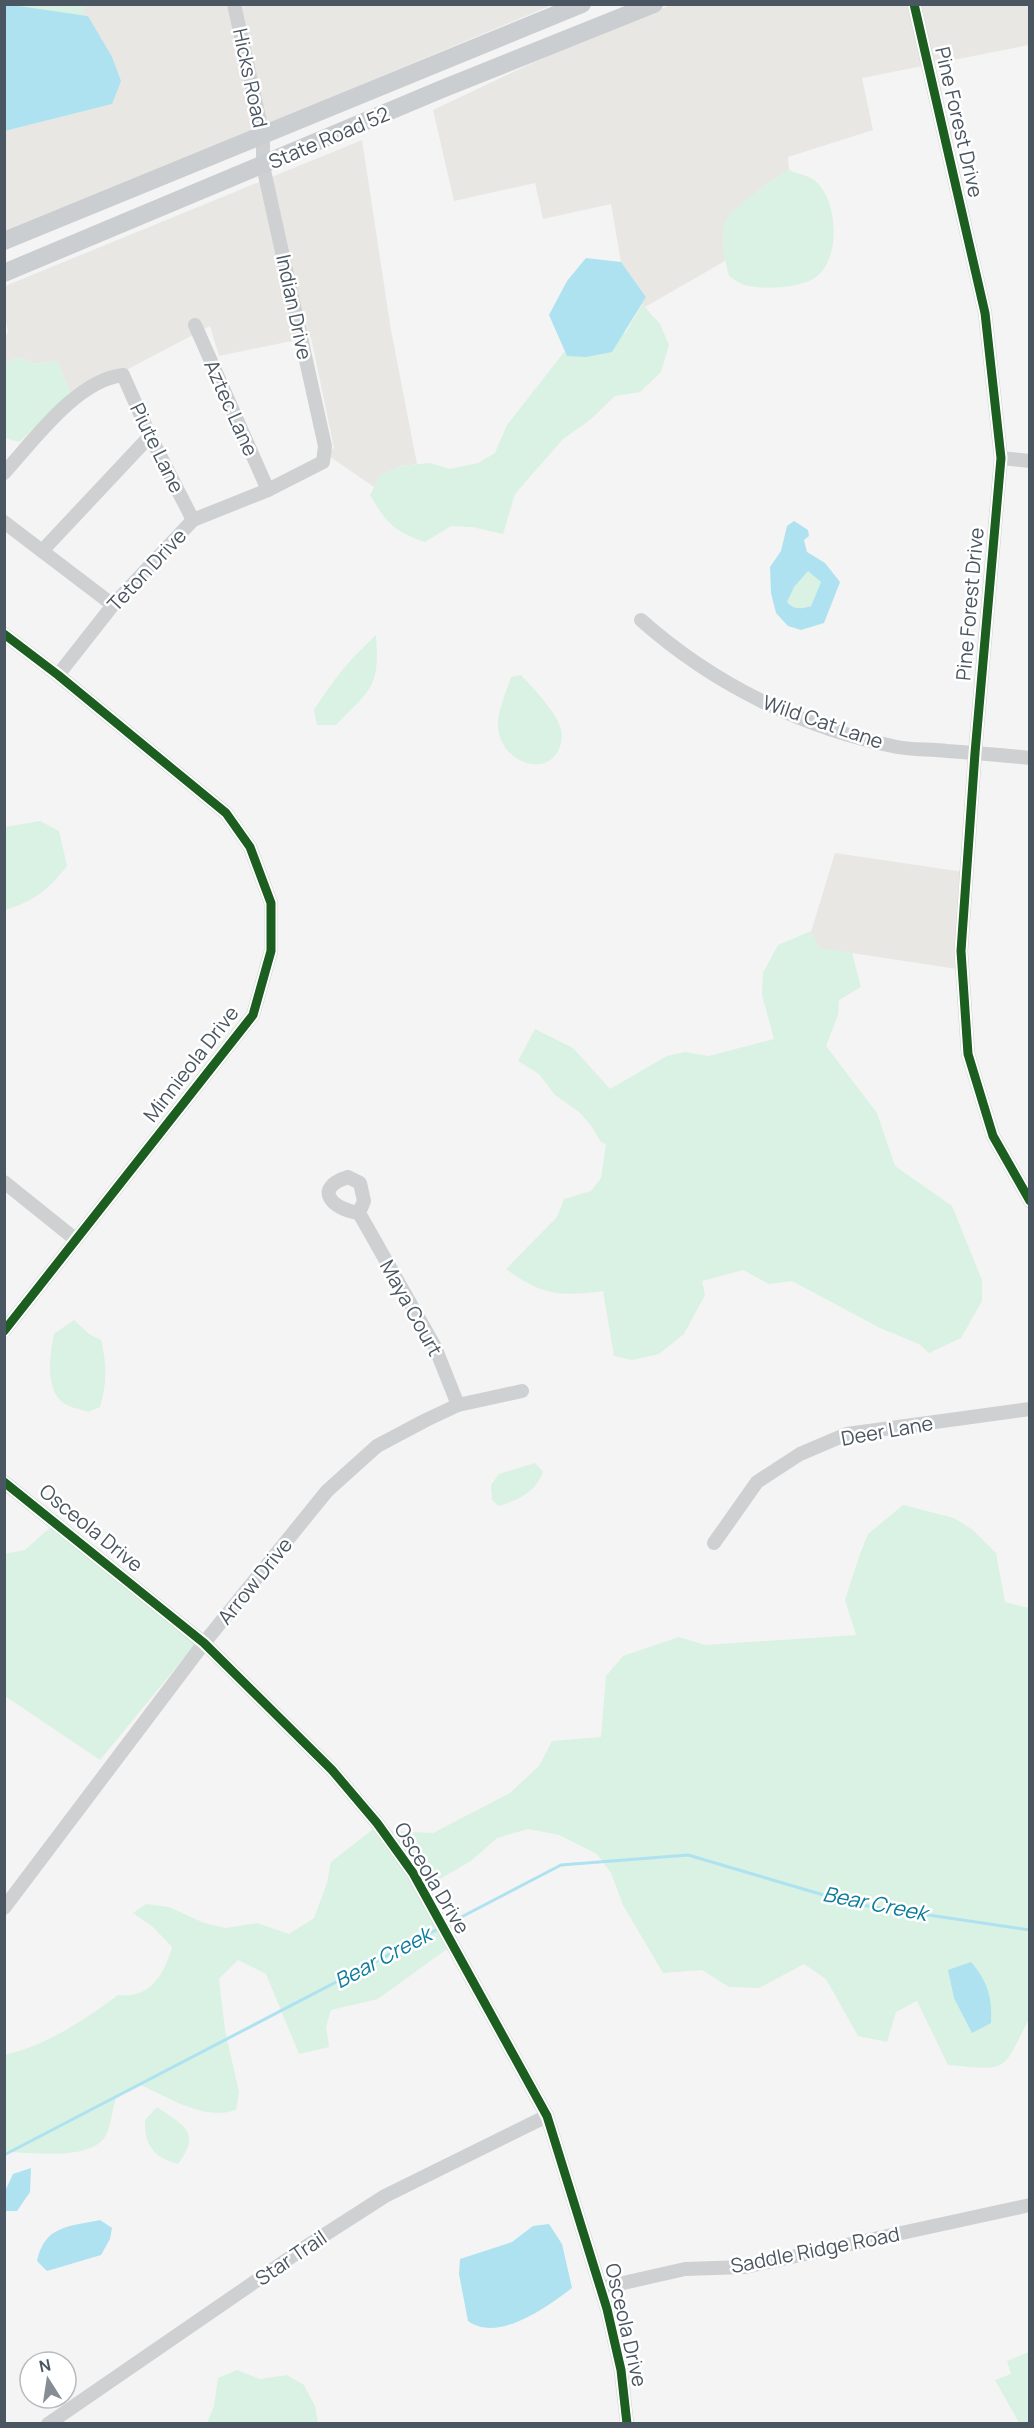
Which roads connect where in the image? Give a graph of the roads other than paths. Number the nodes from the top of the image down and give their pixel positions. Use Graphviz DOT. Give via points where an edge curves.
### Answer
graph roads {
  1 [pos="234,4"];
  2 [pos="582,4"];
  3 [pos="654,4"];
  4 [pos="914,4"];
  5 [pos="263,151"];
  6 [pos="4,241"];
  7 [pos="4,273"];
  8 [pos="195,325"];
  9 [pos="150,436"];
  10 [pos="1001,458"];
  11 [pos="1029,461"];
  12 [pos="323,462"];
  13 [pos="4,473"];
  14 [pos="268,490"];
  15 [pos="193,520"];
  16 [pos="4,522"];
  17 [pos="42,551"];
  18 [pos="113,605"];
  19 [pos="641,620"];
  20 [pos="4,634"];
  21 [pos="58,675"];
  22 [pos="975,753"];
  23 [pos="1029,758"];
  24 [pos="4,1182"];
  25 [pos="1029,1201"];
  26 [pos="360,1213"];
  27 [pos="75,1239"];
  28 [pos="4,1331"];
  29 [pos="522,1391"];
  30 [pos="458,1405"];
  31 [pos="1029,1409"];
  32 [pos="4,1482"];
  33 [pos="714,1543"];
  34 [pos="204,1643"];
  35 [pos="4,1908"];
  36 [pos="547,2116"];
  37 [pos="1029,2205"];
  38 [pos="601,2288"];
  39 [pos="48,2424"];
  40 [pos="627,2424"];
  1 -- 5 [label="street, Hicks Road"];
  2 -- 5 [label="main road, State Road 52"];
  3 -- 5 [label="main road, State Road 52" via="437,91"];
  4 -- 10 [label="street, Pine Forest Drive" via="985,313"];
  5 -- 6 [label="main road, State Road 52"];
  5 -- 7 [label="main road, State Road 52"];
  5 -- 12 [label="street, Indian Drive" via="325,446"];
  8 -- 14 [label="street, Aztec Lane"];
  9 -- 13 [label="street, Piute Lane" via="123,375 110,376 69,402"];
  9 -- 15 [label="street, Piute Lane"];
  9 -- 17 [label="street"];
  10 -- 11 [label="street"];
  10 -- 22 [label="street, Pine Forest Drive"];
  12 -- 14 [label="street, Teton Drive"];
  14 -- 15 [label="street, Teton Drive"];
  15 -- 18 [label="street, Teton Drive"];
  16 -- 17 [label="street"];
  17 -- 18 [label="street"];
  18 -- 21 [label="street, Teton Drive"];
  19 -- 22 [label="street, Wild Cat Lane" via="690,659 774,708 898,747"];
  20 -- 21 [label="street, Minnieola Drive"];
  21 -- 27 [label="street, Minnieola Drive" via="226,813 250,847 271,903 271,951 253,1015"];
  22 -- 23 [label="street, Wild Cat Lane"];
  22 -- 25 [label="street, Pine Forest Drive" via="961,951 968,1054 993,1136"];
  24 -- 27 [label="street"];
  26 -- 30 [label="street, Maya Court" via="435,1347"];
  27 -- 28 [label="street, Minnieola Drive"];
  29 -- 30 [label="street, Arrow Drive"];
  30 -- 34 [label="street, Arrow Drive" via="377,1446 327,1491"];
  31 -- 33 [label="street, Deer Lane" via="847,1434 800,1455 757,1482"];
  32 -- 34 [label="street, Osceola Drive"];
  34 -- 35 [label="street, Arrow Drive"];
  34 -- 36 [label="street, Osceola Drive" via="332,1770 377,1823 412,1873"];
  36 -- 38 [label="street, Osceola Drive"];
  36 -- 39 [label="street, Star Trail" via="385,2196"];
  37 -- 38 [label="street, Saddle Ridge Road" via="745,2267 685,2270"];
  38 -- 40 [label="street, Osceola Drive" via="621,2370"];
}
